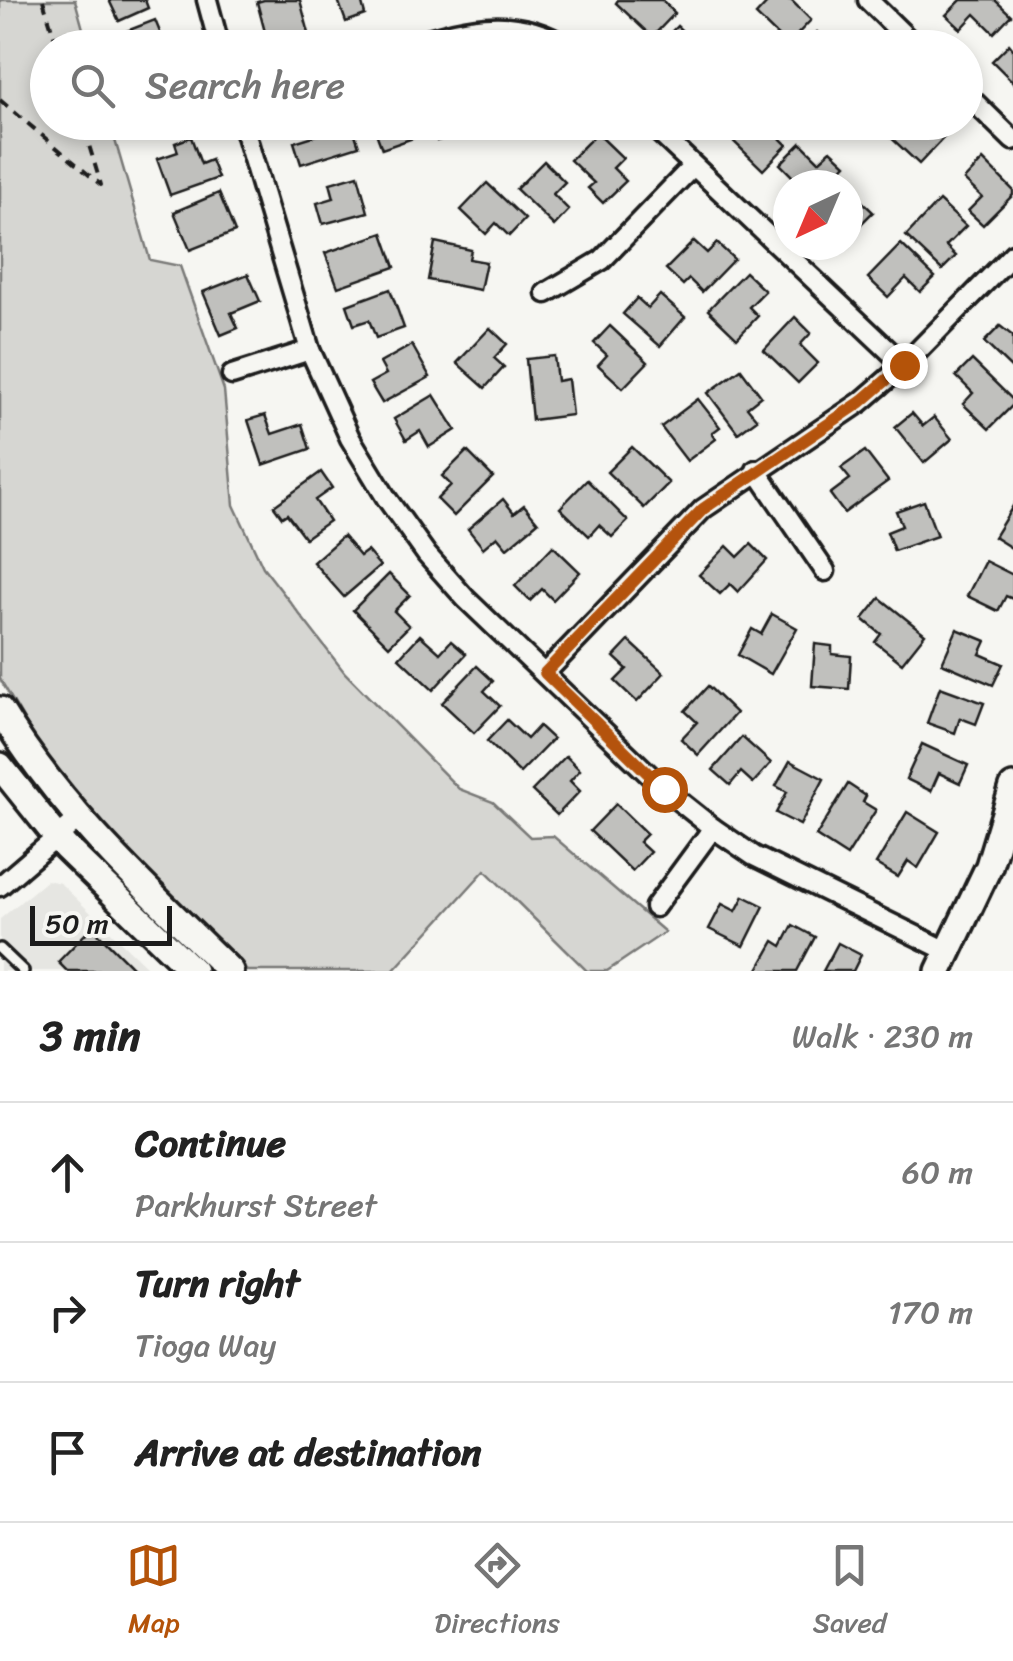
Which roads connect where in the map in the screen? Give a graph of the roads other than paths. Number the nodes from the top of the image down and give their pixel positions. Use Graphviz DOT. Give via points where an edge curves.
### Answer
graph roads {
  1 [pos="207,0"];
  2 [pos="868,0"];
  3 [pos="215,30"];
  4 [pos="467,30"];
  5 [pos="531,30"];
  6 [pos="899,30"];
  7 [pos="983,111"];
  8 [pos="247,140"];
  9 [pos="666,140"];
  10 [pos="1013,140"];
  11 [pos="693,166"];
  12 [pos="1013,254"];
  13 [pos="546,294"];
  14 [pos="310,350"];
  15 [pos="904,365"];
  16 [pos="232,374"];
  17 [pos="756,470"];
  18 [pos="825,572"];
  19 [pos="545,673"];
  20 [pos="0,710"];
  21 [pos="0,766"];
  22 [pos="1013,787"];
  23 [pos="78,818"];
  24 [pos="712,828"];
  25 [pos="56,838"];
  26 [pos="0,886"];
  27 [pos="654,906"];
  28 [pos="0,949"];
  29 [pos="944,962"];
  30 [pos="23,971"];
  31 [pos="193,971"];
  32 [pos="230,971"];
  1 -- 3 [label="street"];
  2 -- 6 [label="street"];
  4 -- 5 [label="street"];
  7 -- 10 [label="street"];
  8 -- 14 [label="street"];
  9 -- 11 [label="street"];
  11 -- 13 [label="street" via="602,260"];
  11 -- 15 [label="street"];
  12 -- 15 [label="street"];
  14 -- 16 [label="street"];
  14 -- 19 [label="street" via="386,499 466,599"];
  15 -- 17 [label="street" via="861,402"];
  17 -- 18 [label="street"];
  17 -- 19 [label="street" via="677,534"];
  19 -- 24 [label="street"];
  20 -- 23 [label="street"];
  21 -- 25 [label="street"];
  22 -- 29 [label="street" via="989,866"];
  23 -- 25 [label="street"];
  23 -- 32 [label="street"];
  24 -- 27 [label="street"];
  24 -- 29 [label="street"];
  25 -- 26 [label="street"];
  25 -- 31 [label="street"];
  28 -- 30 [label="lane"];
}
